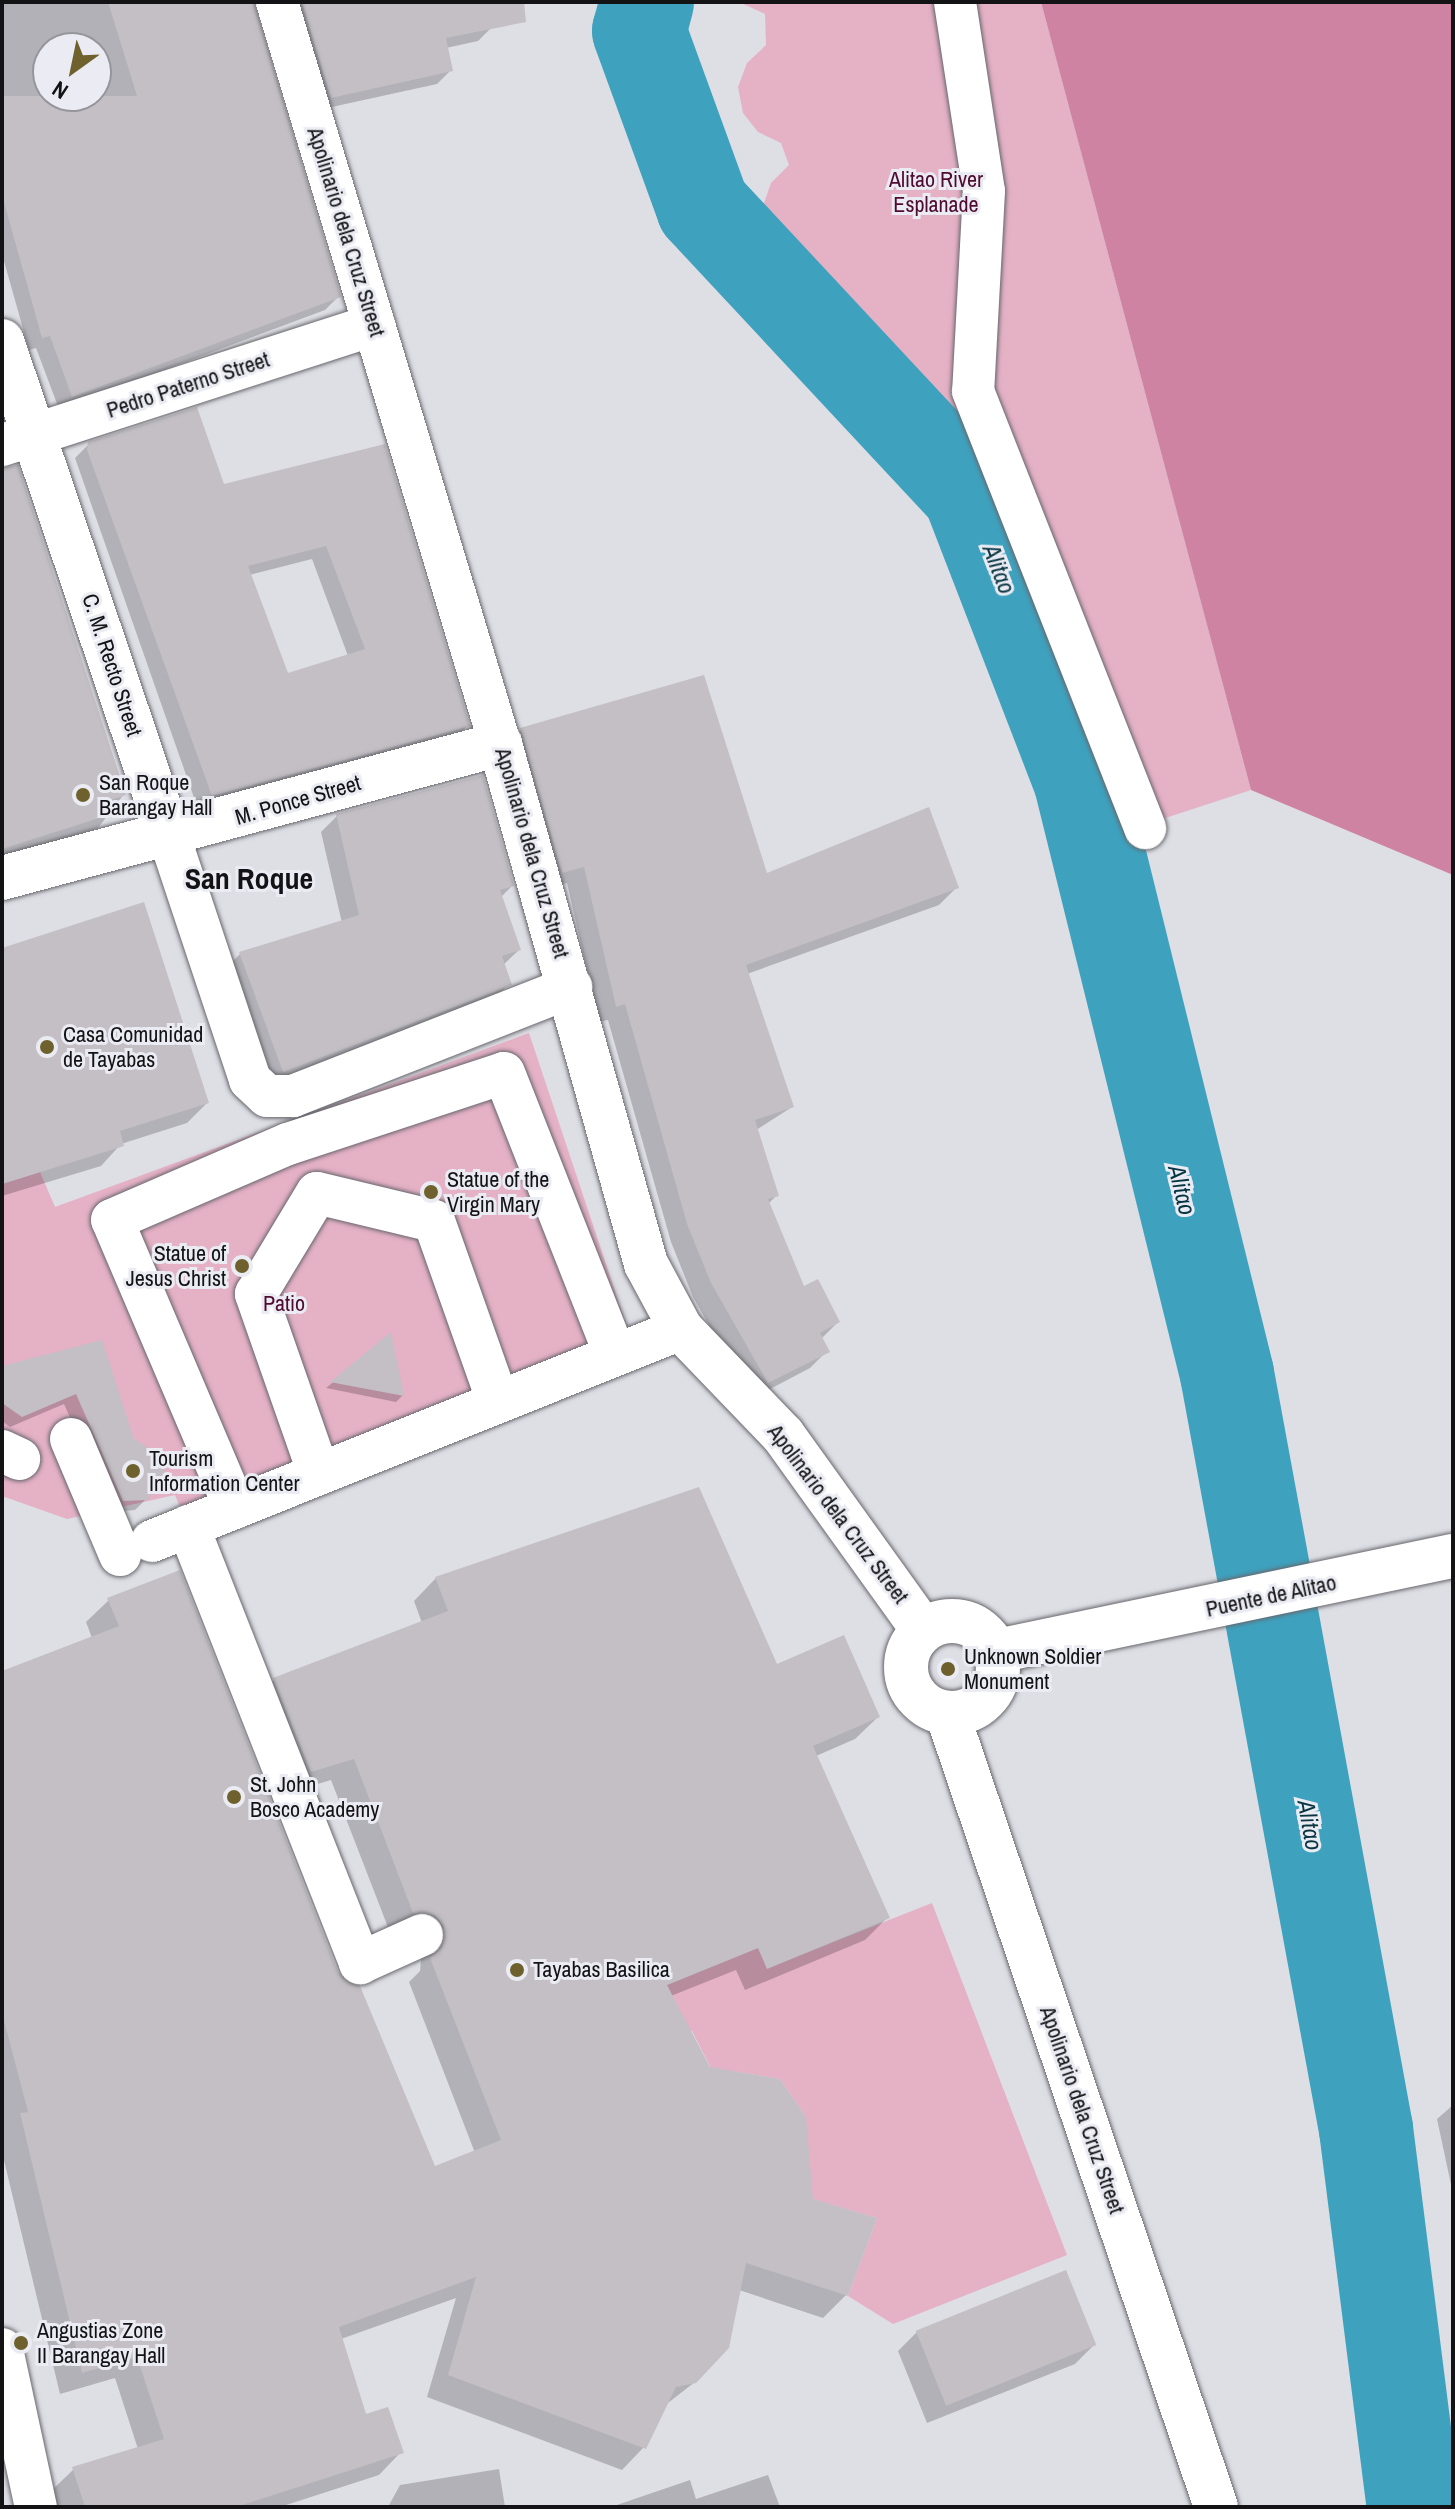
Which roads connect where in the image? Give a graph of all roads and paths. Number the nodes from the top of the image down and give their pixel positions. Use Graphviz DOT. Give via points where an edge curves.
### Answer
graph roads {
  1 [pos="277,2"];
  2 [pos="955,2"];
  3 [pos="374,325"];
  4 [pos="2,341"];
  5 [pos="18,440"];
  6 [pos="500,744"];
  7 [pos="1145,828"];
  8 [pos="169,836"];
  9 [pos="2,878"];
  10 [pos="571,987"];
  11 [pos="280,1096"];
  12 [pos="288,1144"];
  13 [pos="317,1193"];
  14 [pos="681,1329"];
  15 [pos="615,1355"];
  16 [pos="498,1402"];
  17 [pos="71,1439"];
  18 [pos="319,1474"];
  19 [pos="235,1508"];
  20 [pos="153,1541"];
  21 [pos="1434,1560"];
  22 [pos="923,1630"];
  23 [pos="997,1651"];
  24 [pos="947,1713"];
  25 [pos="422,1935"];
  26 [pos="2,2349"];
  27 [pos="12,2446"];
  28 [pos="36,2507"];
  29 [pos="1216,2507"];
  1 -- 3 [label="street, Apolinario dela Cruz Street"];
  2 -- 7 [label="street" via="984,191 973,391"];
  3 -- 5 [label="street, Pedro Paterno Street"];
  3 -- 6 [label="street, Apolinario dela Cruz Street"];
  4 -- 5 [label="street, C. M. Recto Street"];
  5 -- 8 [label="street, C. M. Recto Street"];
  6 -- 8 [label="street, M. Ponce Street"];
  6 -- 10 [label="street, Apolinario dela Cruz Street"];
  8 -- 9 [label="street, M. Ponce Street"];
  8 -- 11 [label="street, C. M. Recto Street" via="250,1080"];
  10 -- 11 [label="street"];
  10 -- 14 [label="street, Apolinario dela Cruz Street" via="646,1264"];
  11 -- 12 [label="street, C. M. Recto Street"];
  12 -- 13 [label="street, C. M. Recto Street"];
  12 -- 15 [label="street" via="504,1073"];
  12 -- 19 [label="street" via="112,1220"];
  13 -- 16 [label="street" via="434,1221"];
  13 -- 18 [label="street" via="256,1294"];
  14 -- 15 [label="street"];
  14 -- 22 [label="street, Apolinario dela Cruz Street" via="783,1435"];
  15 -- 16 [label="street"];
  16 -- 18 [label="street"];
  17 -- 20 [label="street"];
  18 -- 19 [label="street"];
  19 -- 20 [label="street"];
  20 -- 25 [label="street" via="360,1963"];
  21 -- 23 [label="street, Puente de Alitao"];
  22 -- 23 [label="street" via="966,1621"];
  22 -- 24 [label="street" via="905,1668 911,1690"];
  23 -- 24 [label="street" via="999,1675 989,1696"];
  24 -- 29 [label="street, Apolinario dela Cruz Street"];
  26 -- 27 [label="street"];
  27 -- 28 [label="street"];
}
